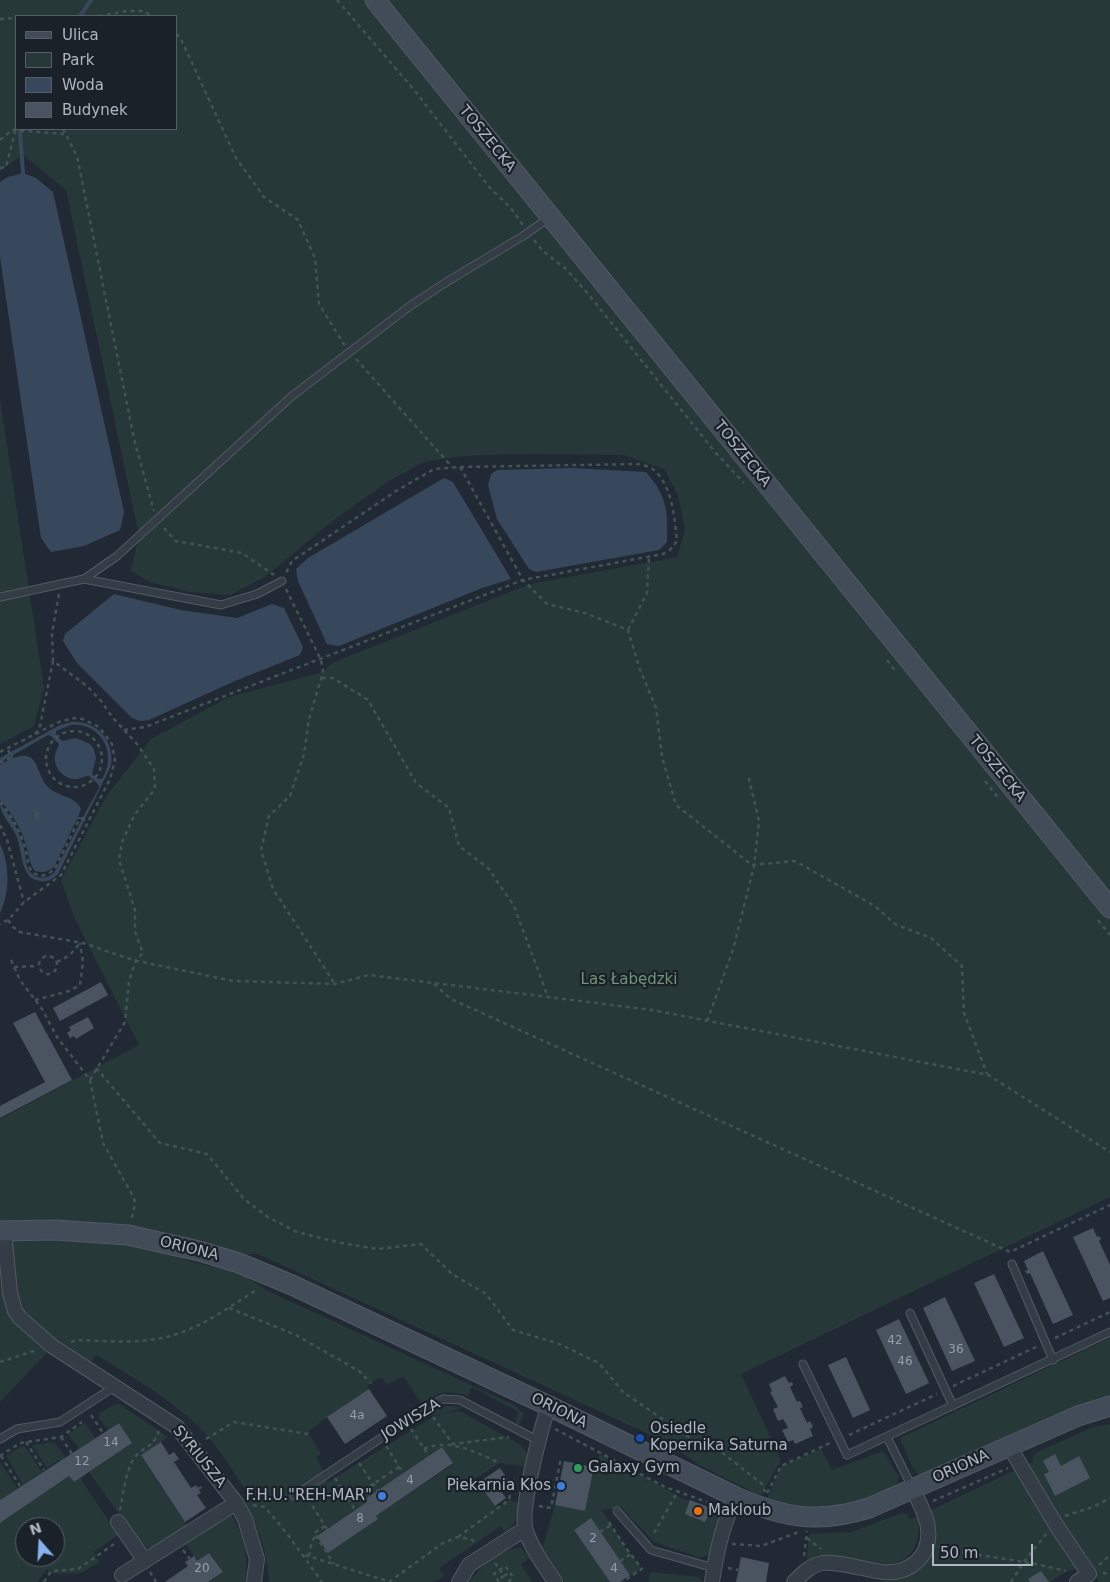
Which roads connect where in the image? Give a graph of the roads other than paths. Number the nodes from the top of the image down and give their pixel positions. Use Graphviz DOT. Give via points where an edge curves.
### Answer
graph roads {
  1 [pos="375,0"];
  2 [pos="550,217"];
  3 [pos="84,579"];
  4 [pos="282,581"];
  5 [pos="0,597"];
  6 [pos="1102,912"];
  7 [pos="2,1231"];
  8 [pos="1012,1264"];
  9 [pos="910,1313"];
  10 [pos="1110,1332"];
  11 [pos="1053,1360"];
  12 [pos="803,1364"];
  13 [pos="114,1386"];
  14 [pos="549,1406"];
  15 [pos="953,1406"];
  16 [pos="1110,1406"];
  17 [pos="888,1437"];
  18 [pos="0,1439"];
  19 [pos="539,1442"];
  20 [pos="1010,1446"];
  21 [pos="913,1489"];
  22 [pos="294,1496"];
  23 [pos="736,1497"];
  24 [pos="236,1503"];
  25 [pos="617,1511"];
  26 [pos="118,1522"];
  27 [pos="525,1529"];
  28 [pos="146,1565"];
  29 [pos="719,1567"];
  30 [pos="122,1575"];
  31 [pos="798,1578"];
  32 [pos="1087,1580"];
  33 [pos="254,1582"];
  34 [pos="459,1582"];
  35 [pos="554,1582"];
  36 [pos="712,1582"];
  1 -- 2 [label="street, TOSZECKA"];
  2 -- 3 [label="lane" via="410,306 292,396 117,556"];
  2 -- 6 [label="street, TOSZECKA"];
  3 -- 4 [label="lane" via="221,605 257,594"];
  3 -- 5 [label="lane"];
  7 -- 13 [label="street, SYRIUSZA" via="15,1311 25,1324 52,1346"];
  7 -- 14 [label="street, ORIONA" via="74,1230 128,1235 199,1250 280,1279"];
  8 -- 11 [label="lane"];
  9 -- 15 [label="lane"];
  10 -- 11 [label="lane"];
  11 -- 15 [label="lane"];
  12 -- 17 [label="lane" via="847,1456"];
  13 -- 18 [label="lane" via="60,1422 17,1429"];
  13 -- 24 [label="street, SYRIUSZA" via="177,1427"];
  14 -- 19 [label="street"];
  14 -- 23 [label="street, ORIONA"];
  15 -- 17 [label="lane"];
  16 -- 20 [label="street, ORIONA" via="1078,1416"];
  17 -- 21 [label="lane"];
  19 -- 22 [label="lane, JOWISZA" via="460,1400 443,1399"];
  19 -- 27 [label="street" via="526,1502"];
  20 -- 21 [label="street, ORIONA"];
  20 -- 32 [label="street"];
  21 -- 23 [label="street, ORIONA" via="864,1510 825,1517 781,1514"];
  21 -- 31 [label="street" via="926,1519 928,1535 924,1554 907,1569 884,1572 823,1563"];
  23 -- 29 [label="street" via="721,1543"];
  24 -- 28 [label="street"];
  24 -- 33 [label="street, SYRIUSZA" via="245,1519 257,1559"];
  25 -- 29 [label="lane" via="651,1550"];
  26 -- 28 [label="street"];
  27 -- 34 [label="street" via="490,1558 469,1565"];
  27 -- 35 [label="street"];
  28 -- 30 [label="street"];
  29 -- 36 [label="street"];
}
